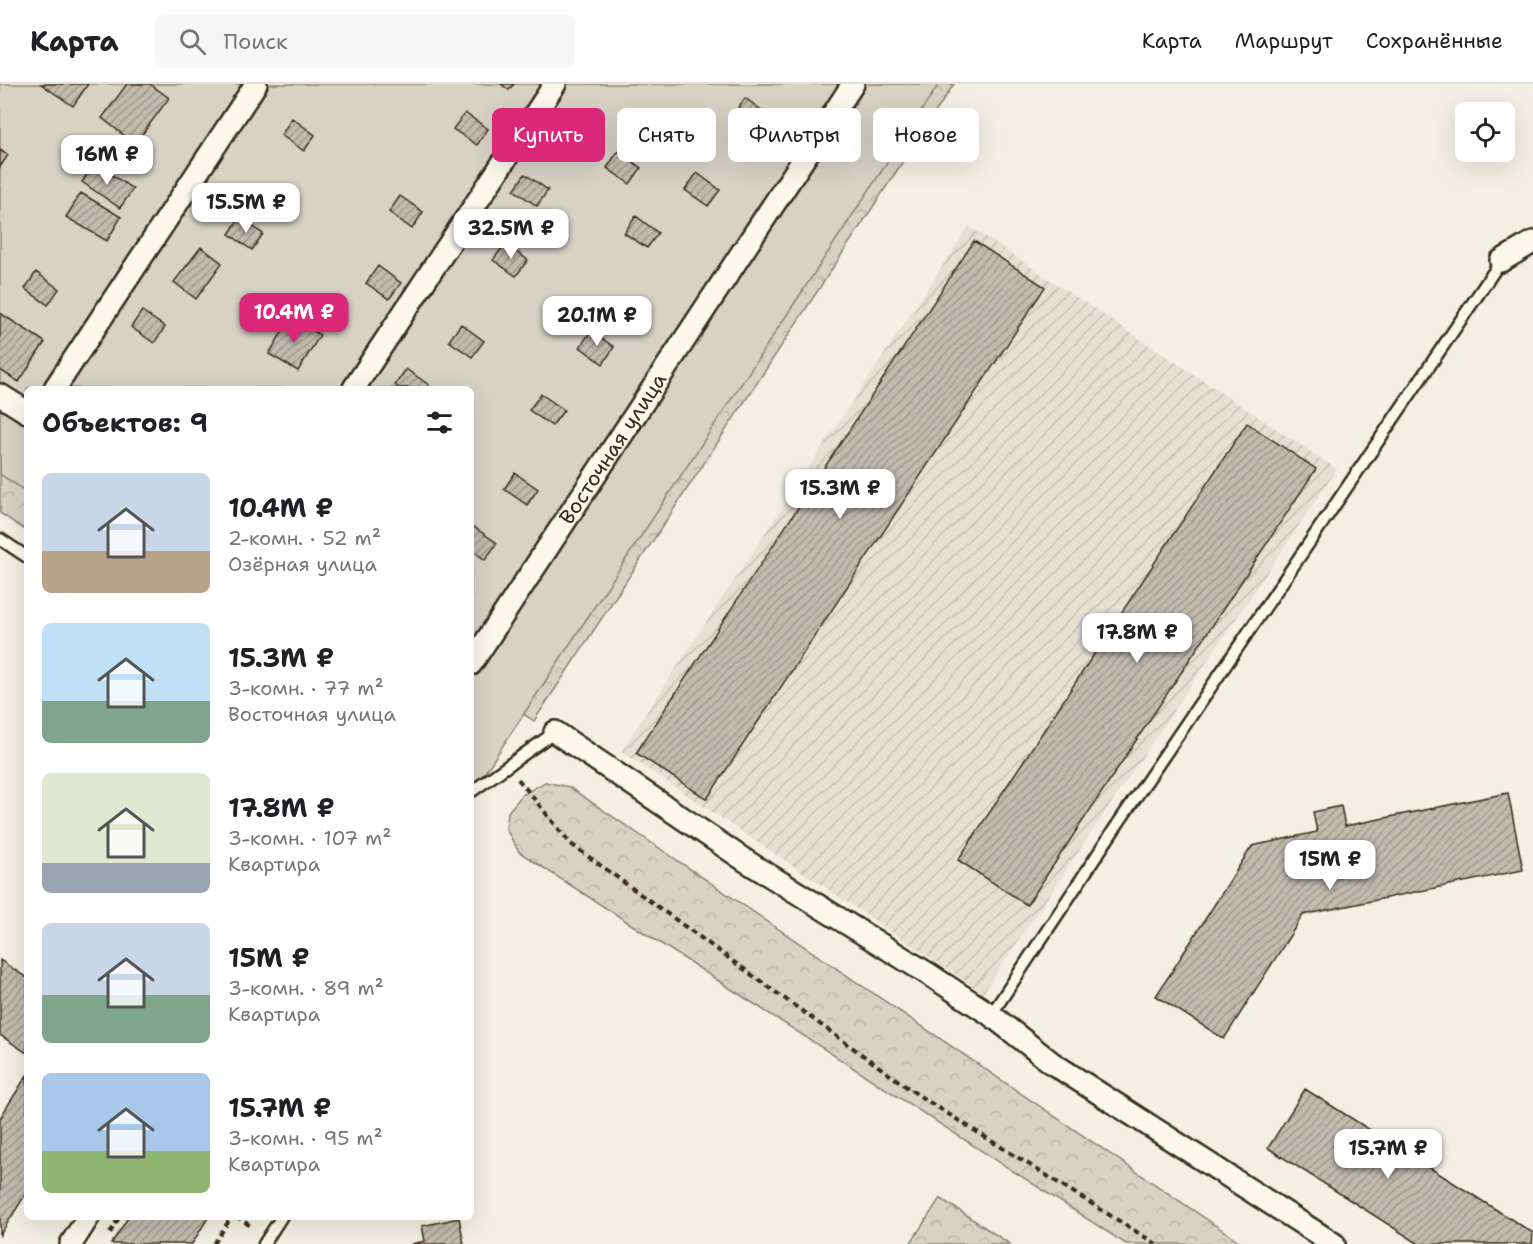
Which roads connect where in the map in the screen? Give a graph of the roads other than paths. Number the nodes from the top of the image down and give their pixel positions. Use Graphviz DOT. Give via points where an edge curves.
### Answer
graph roads {
  1 [pos="256,84"];
  2 [pos="555,84"];
  3 [pos="853,84"];
  4 [pos="1533,242"];
  5 [pos="1501,261"];
  6 [pos="56,386"];
  7 [pos="355,386"];
  8 [pos="0,395"];
  9 [pos="24,410"];
  10 [pos="0,540"];
  11 [pos="24,555"];
  12 [pos="474,659"];
  13 [pos="555,732"];
  14 [pos="474,790"];
  15 [pos="991,1015"];
  16 [pos="86,1220"];
  17 [pos="280,1220"];
  18 [pos="266,1243"];
  19 [pos="71,1244"];
  20 [pos="1334,1244"];
  1 -- 6 [label="street"];
  2 -- 7 [label="street"];
  3 -- 12 [label="street, Восточная улица"];
  4 -- 5 [label="street"];
  5 -- 15 [label="lane"];
  8 -- 9 [label="street"];
  10 -- 11 [label="lane"];
  13 -- 14 [label="lane"];
  13 -- 15 [label="street" via="746,861"];
  15 -- 20 [label="street" via="1052,1064"];
  16 -- 19 [label="street"];
  17 -- 18 [label="lane"];
}
